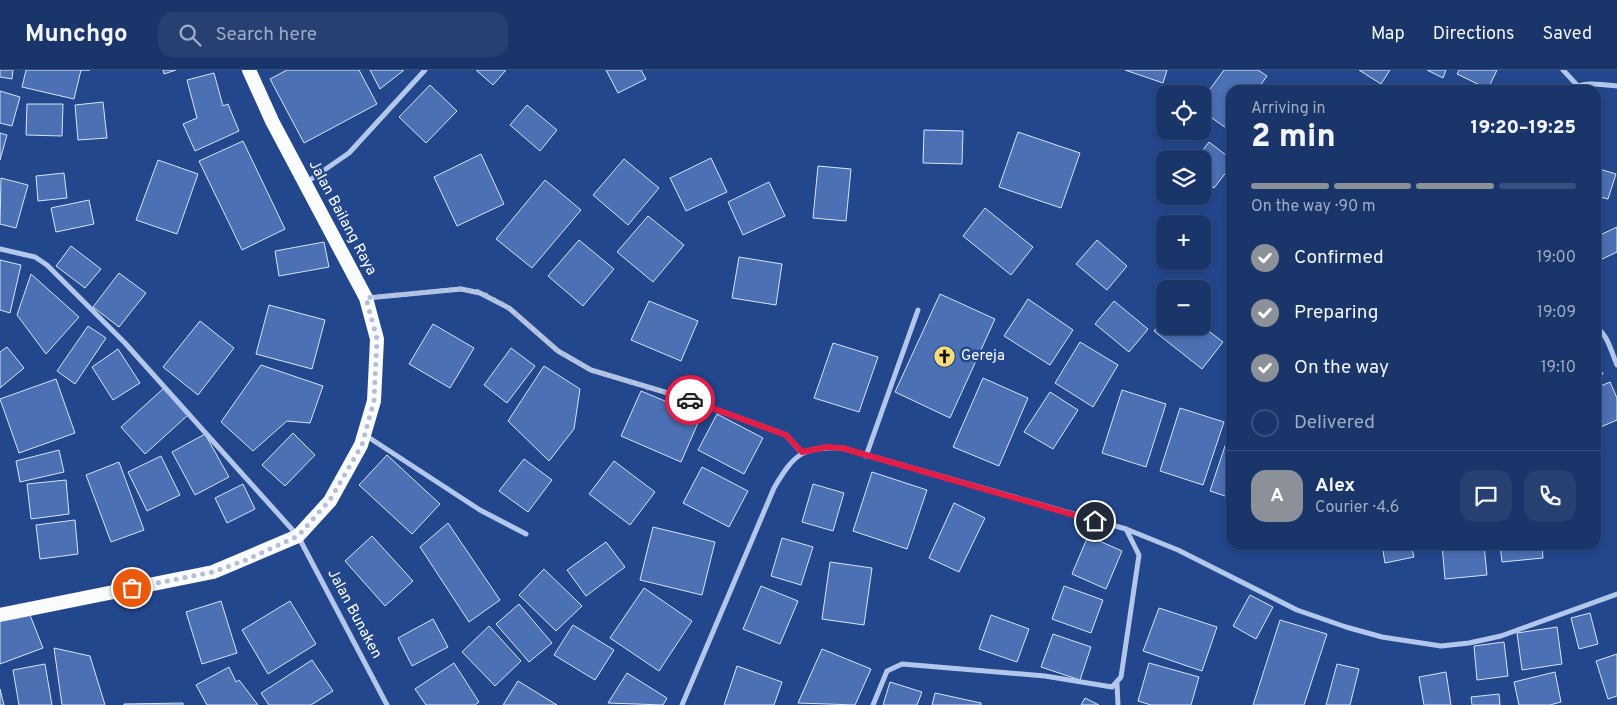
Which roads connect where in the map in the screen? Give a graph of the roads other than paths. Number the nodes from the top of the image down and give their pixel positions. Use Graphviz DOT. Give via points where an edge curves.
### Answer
graph roads {
  1 [pos="249,70"];
  2 [pos="426,70"];
  3 [pos="1563,70"];
  4 [pos="1577,85"];
  5 [pos="1617,86"];
  6 [pos="305,183"];
  7 [pos="0,249"];
  8 [pos="366,298"];
  9 [pos="918,310"];
  10 [pos="1601,331"];
  11 [pos="1617,365"];
  12 [pos="364,435"];
  13 [pos="802,452"];
  14 [pos="866,456"];
  15 [pos="1126,529"];
  16 [pos="526,534"];
  17 [pos="298,536"];
  18 [pos="1617,594"];
  19 [pos="0,615"];
  20 [pos="1117,684"];
  21 [pos="387,705"];
  22 [pos="682,705"];
  23 [pos="874,705"];
  24 [pos="1118,705"];
  1 -- 6 [label="highway, Jalan Bailang Raya"];
  2 -- 6 [label="street" via="349,153"];
  3 -- 4 [label="street"];
  4 -- 5 [label="street"];
  6 -- 8 [label="highway, Jalan Bailang Raya"];
  7 -- 17 [label="street, Jalan Bunaken" via="26,254 47,264 125,343"];
  8 -- 12 [label="highway, Jalan Bailang Raya" via="377,339 374,401"];
  8 -- 13 [label="street" via="461,289 480,292 509,308 558,351 591,370 758,424 786,435"];
  9 -- 14 [label="street"];
  10 -- 11 [label="street"];
  12 -- 16 [label="street" via="480,510"];
  12 -- 17 [label="highway, Jalan Bailang Raya" via="362,445 330,500"];
  13 -- 14 [label="street" via="826,447 842,448"];
  13 -- 22 [label="street" via="774,488"];
  14 -- 15 [label="street"];
  15 -- 18 [label="street" via="1178,550 1297,610 1346,628 1441,646 1501,636"];
  15 -- 20 [label="street" via="1139,555 1121,678"];
  17 -- 19 [label="highway, Jalan Bailang Raya" via="213,572"];
  17 -- 21 [label="street, Jalan Bunaken"];
  20 -- 23 [label="street" via="1112,687 1045,676 902,664 887,671"];
  20 -- 24 [label="street"];
}
